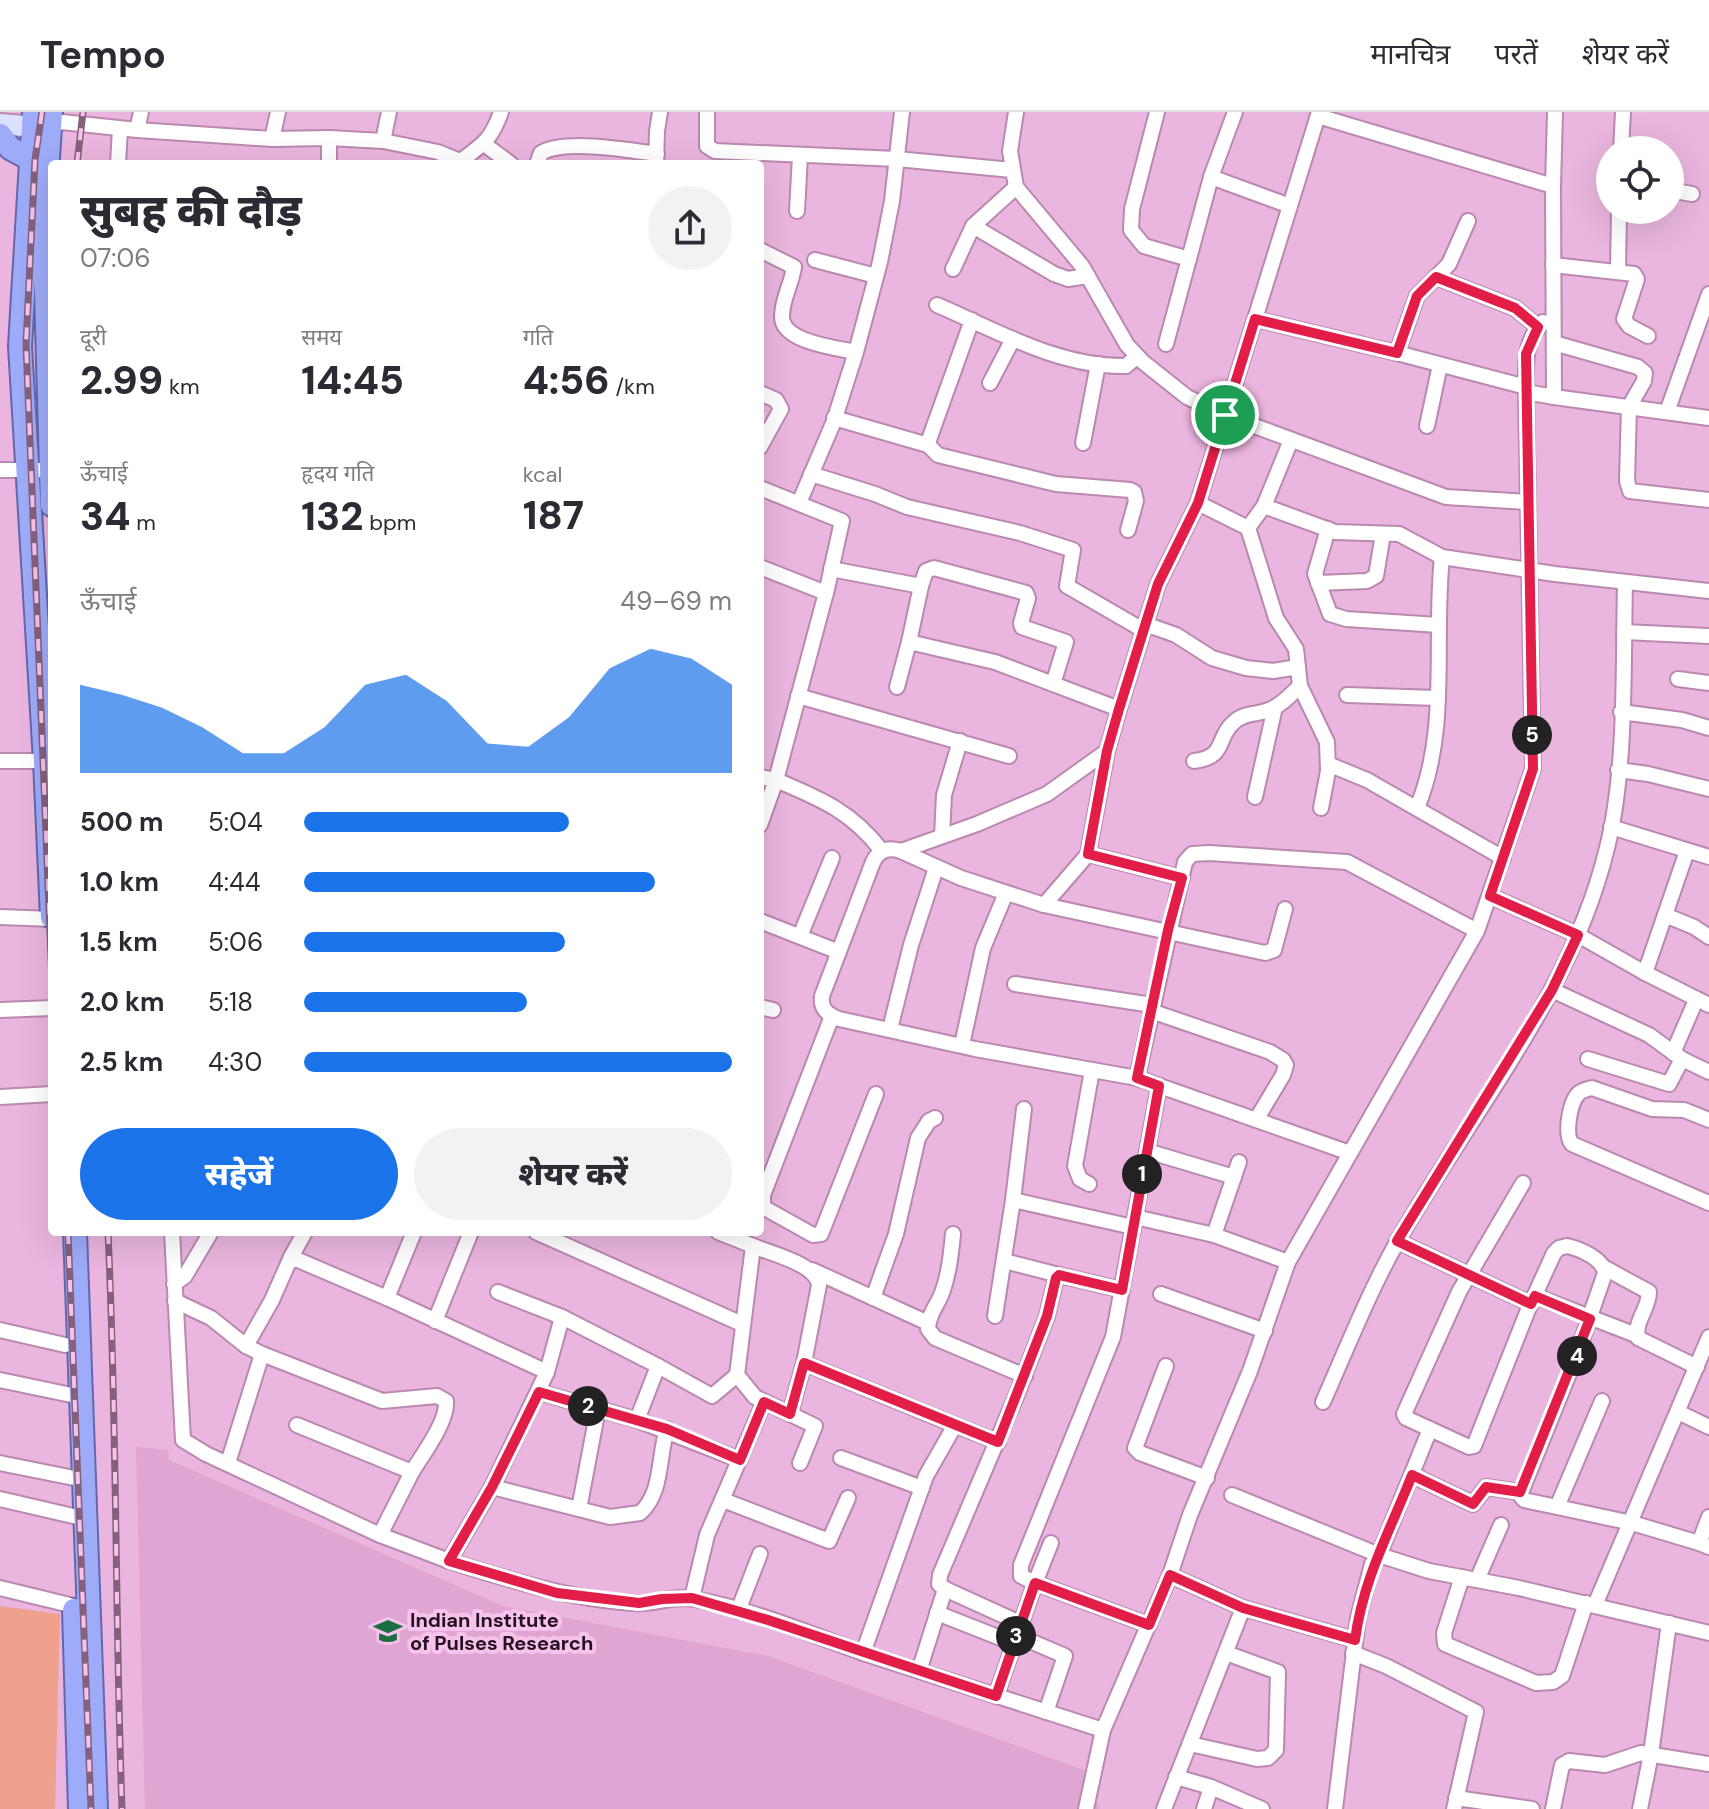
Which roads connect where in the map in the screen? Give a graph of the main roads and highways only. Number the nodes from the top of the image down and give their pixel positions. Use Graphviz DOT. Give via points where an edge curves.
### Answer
graph roads {
  1 [pos="47,119"];
  2 [pos="0,124"];
  3 [pos="0,135"];
  4 [pos="30,159"];
  5 [pos="48,362"];
  6 [pos="48,828"];
  7 [pos="62,1236"];
  8 [pos="75,1236"];
  9 [pos="74,1396"];
  10 [pos="79,1517"];
  11 [pos="88,1800"];
  1 -- 2 [label="main road"];
  1 -- 4 [label="highway"];
  1 -- 5 [label="highway"];
  3 -- 4 [label="highway"];
  4 -- 6 [label="highway" via="20,346"];
  7 -- 9 [label="highway" via="65,1345"];
  8 -- 9 [label="highway"];
  9 -- 10 [label="highway"];
  10 -- 11 [label="highway"];
  10 -- 11 [label="highway" via="74,1606"];
}
